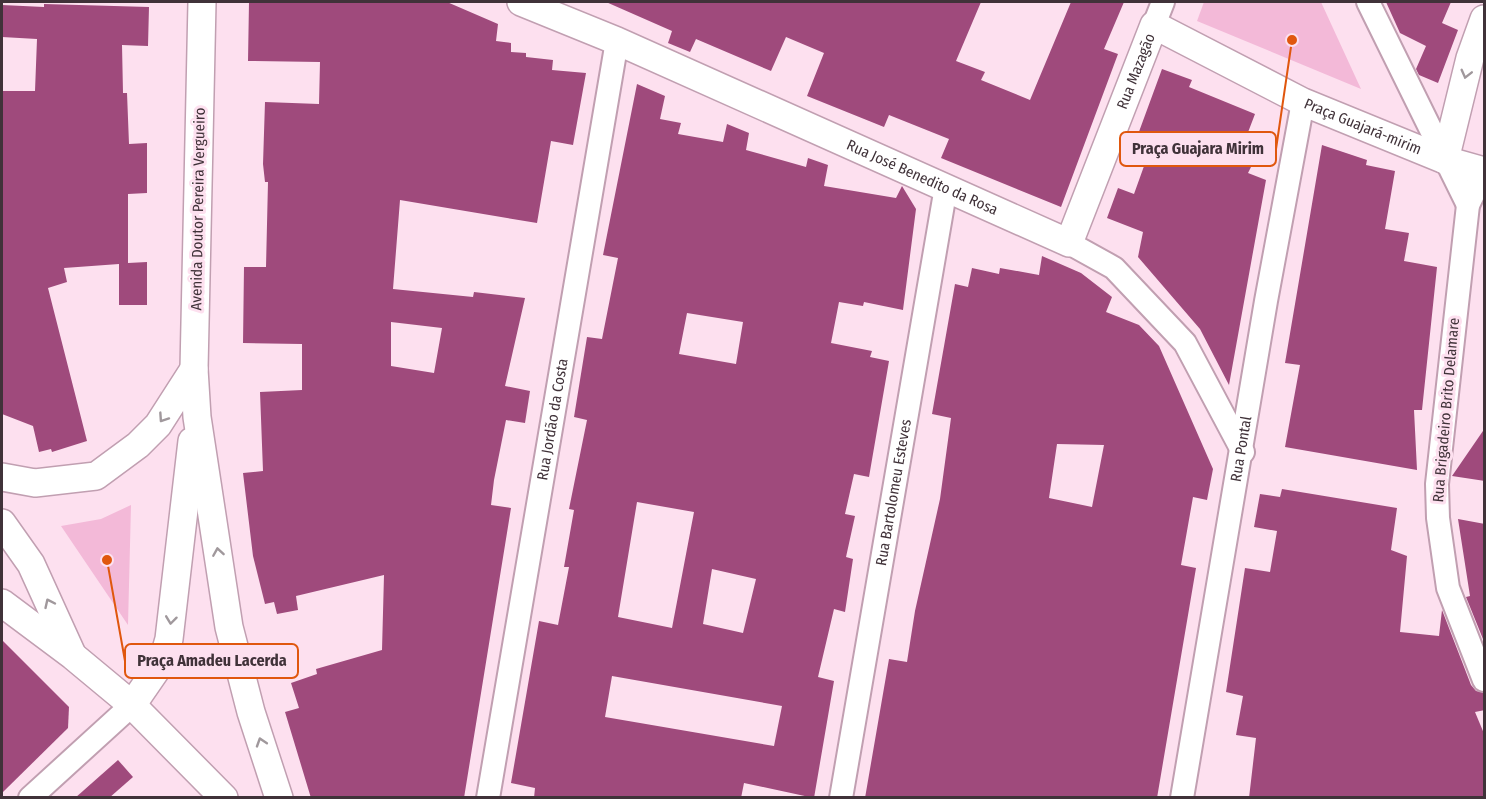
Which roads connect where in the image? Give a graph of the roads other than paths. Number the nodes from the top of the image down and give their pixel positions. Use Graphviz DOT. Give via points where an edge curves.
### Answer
graph roads {
  1 [pos="202,2"];
  2 [pos="521,2"];
  3 [pos="1368,2"];
  4 [pos="1159,13"];
  5 [pos="1485,19"];
  6 [pos="616,41"];
  7 [pos="1303,102"];
  8 [pos="1445,159"];
  9 [pos="1484,172"];
  10 [pos="945,187"];
  11 [pos="1468,205"];
  12 [pos="1069,243"];
  13 [pos="194,369"];
  14 [pos="197,417"];
  15 [pos="1242,452"];
  16 [pos="2,477"];
  17 [pos="2,523"];
  18 [pos="2,603"];
  19 [pos="73,656"];
  20 [pos="1485,680"];
  21 [pos="132,705"];
  22 [pos="215,792"];
  23 [pos="30,798"];
  24 [pos="279,798"];
  25 [pos="488,798"];
  26 [pos="841,798"];
  27 [pos="1182,798"];
  1 -- 13 [label="street, Avenida Doutor Pereira Vergueiro"];
  2 -- 6 [label="street, Rua José Benedito da Rosa"];
  3 -- 8 [label="street, Praça Guajará-mirim"];
  4 -- 7 [label="street, Praça Guajará-mirim"];
  4 -- 12 [label="street, Rua Mazagão"];
  5 -- 8 [label="street, one-way" via="1470,58"];
  6 -- 10 [label="street, Rua José Benedito da Rosa"];
  6 -- 25 [label="street, Rua Jordão da Costa"];
  7 -- 8 [label="street, Praça Guajará-mirim"];
  7 -- 15 [label="street, Rua Pontal"];
  8 -- 9 [label="street, Praça Guajará-mirim"];
  8 -- 11 [label="street"];
  9 -- 11 [label="street, Rua Brigadeiro Brito Delamare"];
  10 -- 12 [label="street, Rua José Benedito da Rosa"];
  10 -- 26 [label="street, Rua Bartolomeu Esteves"];
  11 -- 20 [label="street, Rua Brigadeiro Brito Delamare" via="1437,484 1438,518 1448,588"];
  12 -- 15 [label="street, Rua José Benedito da Rosa" via="1114,268 1185,343"];
  13 -- 14 [label="street, Avenida Doutor Pereira Vergueiro"];
  13 -- 16 [label="street, one-way" via="158,425 138,446 96,476 35,483"];
  14 -- 21 [label="street, Avenida Doutor Pereira Vergueiro, one-way" via="169,639 163,660"];
  24 -- 14 [label="street, Avenida Doutor Pereira Vergueiro, one-way" via="229,627"];
  15 -- 27 [label="street, Rua Pontal"];
  19 -- 17 [label="street, one-way" via="30,564"];
  18 -- 19 [label="street"];
  19 -- 21 [label="street"];
  21 -- 22 [label="street"];
  21 -- 23 [label="street"];
}
